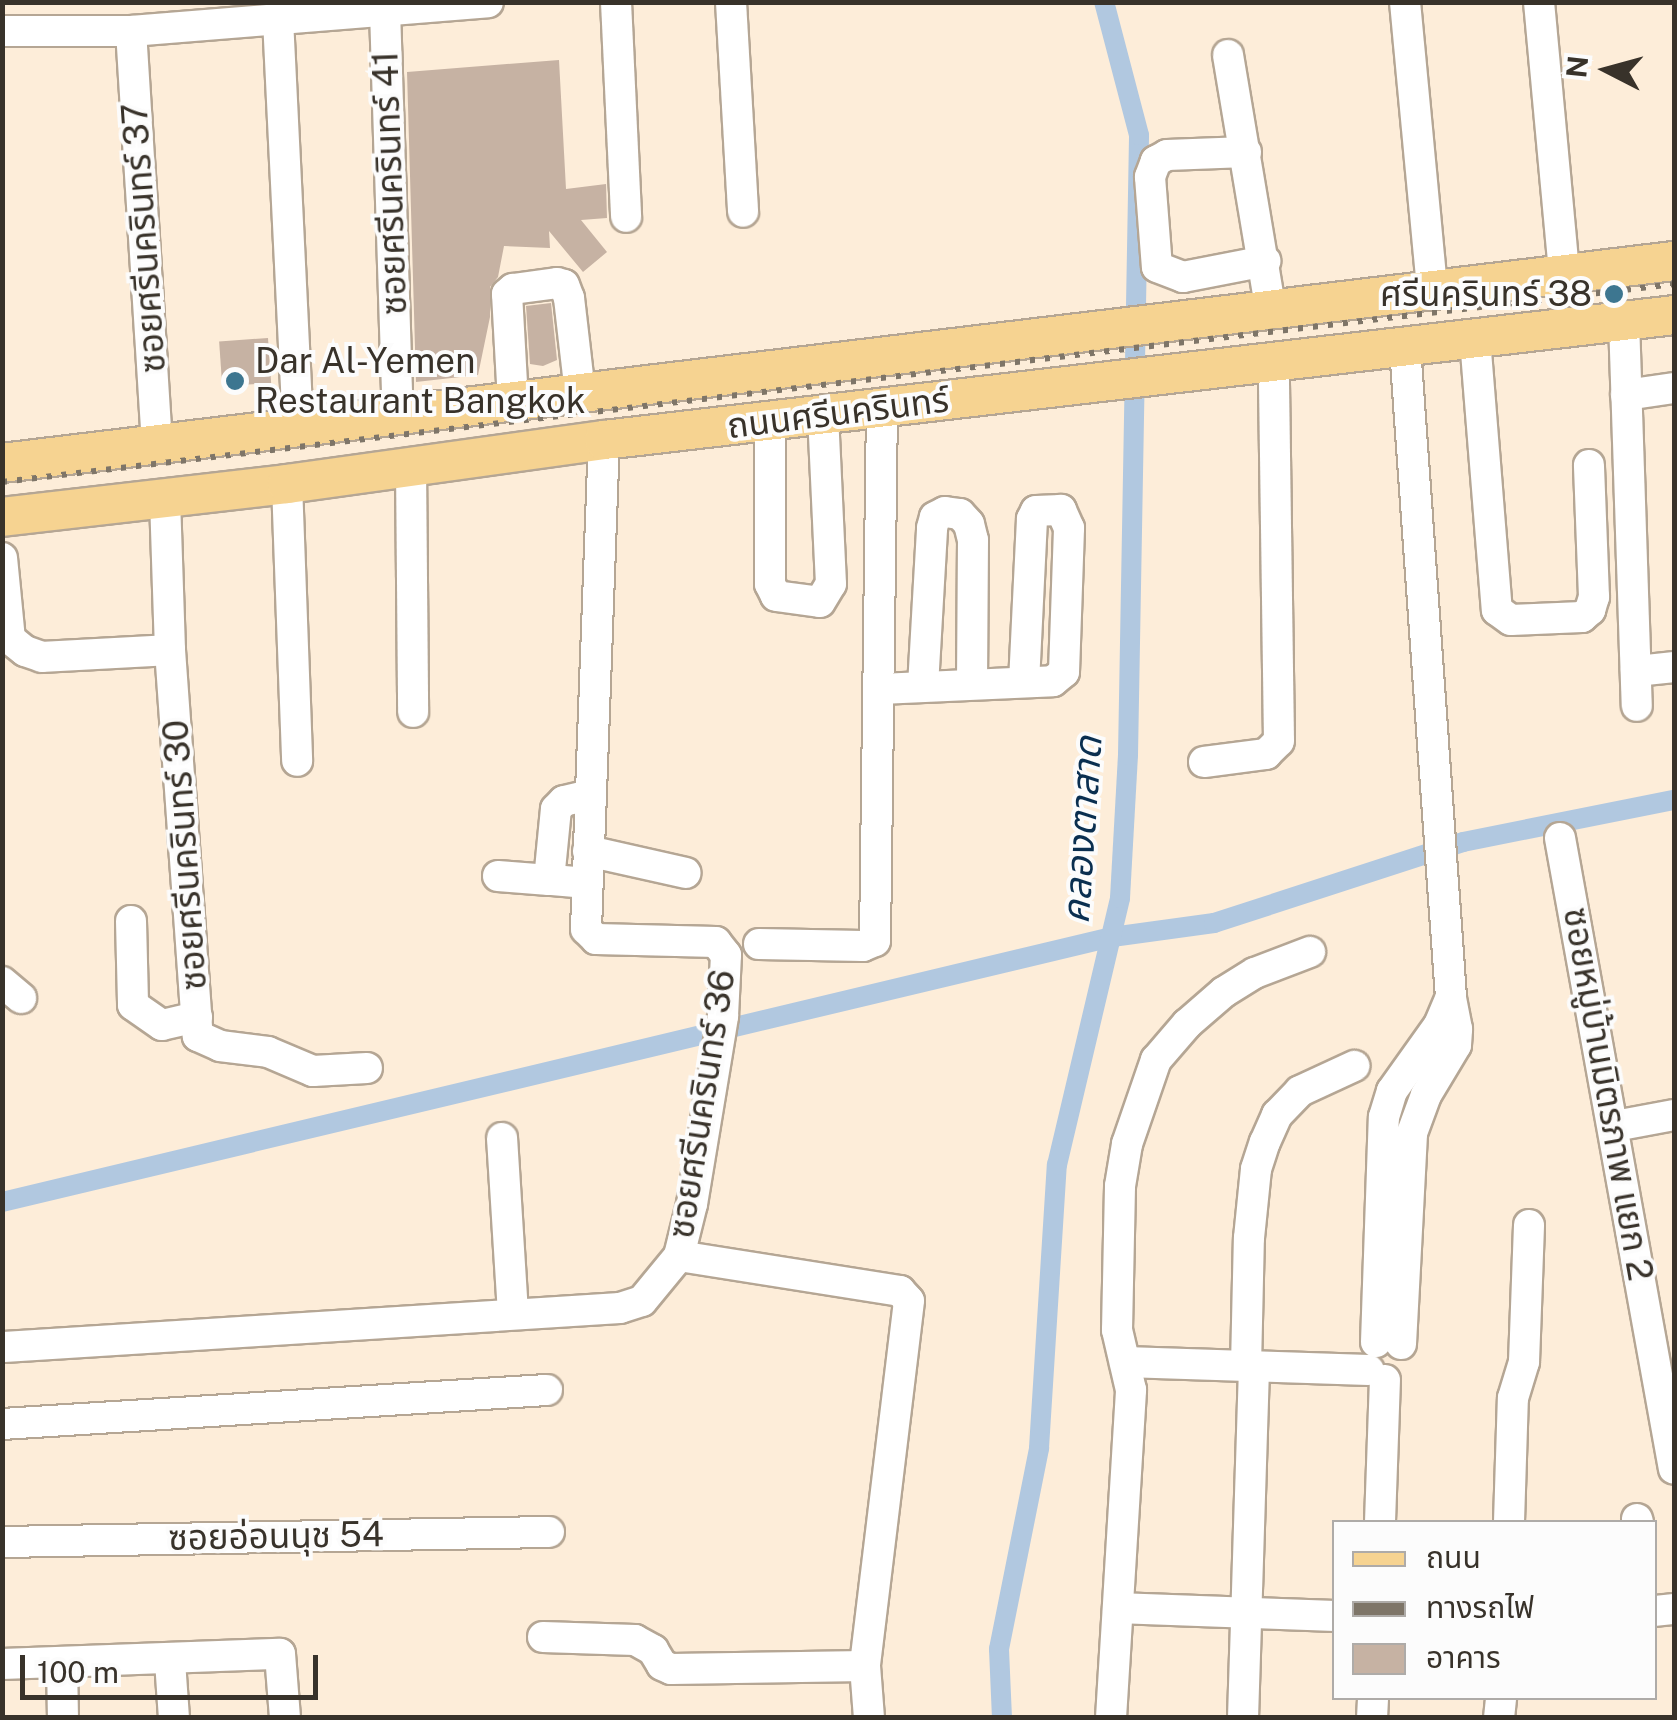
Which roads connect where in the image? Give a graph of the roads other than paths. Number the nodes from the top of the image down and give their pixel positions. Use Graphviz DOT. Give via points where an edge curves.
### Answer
graph roads {
  1 [pos="488,2"];
  2 [pos="616,2"];
  3 [pos="731,2"];
  4 [pos="1405,2"];
  5 [pos="1539,2"];
  6 [pos="385,10"];
  7 [pos="278,19"];
  8 [pos="2,31"];
  9 [pos="132,31"];
  10 [pos="1228,56"];
  11 [pos="1246,152"];
  12 [pos="744,212"];
  13 [pos="626,218"];
  14 [pos="1266,261"];
  15 [pos="1674,262"];
  16 [pos="1564,274"];
  17 [pos="1432,289"];
  18 [pos="1270,308"];
  19 [pos="1674,315"];
  20 [pos="1624,321"];
  21 [pos="1476,339"];
  22 [pos="1406,347"];
  23 [pos="1274,363"];
  24 [pos="1674,388"];
  25 [pos="580,392"];
  26 [pos="1626,395"];
  27 [pos="513,401"];
  28 [pos="882,408"];
  29 [pos="823,415"];
  30 [pos="398,416"];
  31 [pos="770,421"];
  32 [pos="298,425"];
  33 [pos="604,440"];
  34 [pos="157,445"];
  35 [pos="2,462"];
  36 [pos="412,465"];
  37 [pos="1589,466"];
  38 [pos="287,484"];
  39 [pos="165,499"];
  40 [pos="2,516"];
  41 [pos="2,558"];
  42 [pos="170,650"];
  43 [pos="1674,668"];
  44 [pos="1636,671"];
  45 [pos="1024,680"];
  46 [pos="972,683"];
  47 [pos="923,686"];
  48 [pos="880,689"];
  49 [pos="1638,706"];
  50 [pos="412,712"];
  51 [pos="297,761"];
  52 [pos="1204,762"];
  53 [pos="590,796"];
  54 [pos="1560,838"];
  55 [pos="588,851"];
  56 [pos="686,873"];
  57 [pos="498,876"];
  58 [pos="549,880"];
  59 [pos="586,883"];
  60 [pos="131,921"];
  61 [pos="759,944"];
  62 [pos="1310,952"];
  63 [pos="197,1017"];
  64 [pos="1354,1066"];
  65 [pos="367,1068"];
  66 [pos="1674,1115"];
  67 [pos="1616,1126"];
  68 [pos="502,1138"];
  69 [pos="1529,1224"];
  70 [pos="679,1256"];
  71 [pos="513,1312"];
  72 [pos="4,1347"];
  73 [pos="1383,1359"];
  74 [pos="1125,1362"];
  75 [pos="1250,1366"];
  76 [pos="547,1390"];
  77 [pos="2,1424"];
  78 [pos="1674,1469"];
  79 [pos="1380,1520"];
  80 [pos="1509,1520"];
  81 [pos="550,1532"];
  82 [pos="2,1542"];
  83 [pos="1118,1608"];
  84 [pos="1246,1612"];
  85 [pos="1332,1616"];
  86 [pos="543,1638"];
  87 [pos="170,1660"];
  88 [pos="62,1662"];
  89 [pos="2,1664"];
  90 [pos="865,1666"];
  91 [pos="63,1718"];
  92 [pos="174,1718"];
  93 [pos="285,1718"];
  94 [pos="869,1718"];
  95 [pos="1110,1718"];
  96 [pos="1243,1718"];
  1 -- 6 [label="street"];
  2 -- 13 [label="street"];
  3 -- 12 [label="street"];
  4 -- 17 [label="street"];
  5 -- 16 [label="street"];
  6 -- 7 [label="street"];
  6 -- 30 [label="street, ซอยศรีนครินทร์ 41"];
  7 -- 9 [label="street"];
  7 -- 32 [label="street"];
  8 -- 9 [label="street"];
  9 -- 34 [label="street, ซอยศรีนครินทร์ 37"];
  10 -- 11 [label="street"];
  11 -- 14 [label="street"];
  11 -- 14 [label="street" via="1156,161 1150,176 1157,268 1183,277"];
  14 -- 18 [label="street"];
  15 -- 16 [label="main road, ถนนศรีนครินทร์"];
  16 -- 17 [label="main road, ถนนศรีนครินทร์"];
  17 -- 18 [label="main road, ถนนศรีนครินทร์"];
  18 -- 25 [label="main road, ถนนศรีนครินทร์"];
  19 -- 20 [label="main road, ถนนศรีนครินทร์"];
  20 -- 21 [label="main road, ถนนศรีนครินทร์"];
  20 -- 26 [label="street"];
  21 -- 22 [label="main road, ถนนศรีนครินทร์"];
  21 -- 37 [label="street" via="1497,610 1511,620 1582,617 1590,610"];
  22 -- 23 [label="main road, ถนนศรีนครินทร์"];
  22 -- 73 [label="street" via="1456,1045 1412,1133"];
  23 -- 28 [label="main road, ถนนศรีนครินทร์"];
  23 -- 52 [label="street" via="1279,741 1266,754"];
  24 -- 26 [label="street"];
  25 -- 27 [label="main road, ถนนศรีนครินทร์"];
  25 -- 27 [label="street" via="564,285 513,289 507,294"];
  26 -- 44 [label="street"];
  27 -- 30 [label="main road, ถนนศรีนครินทร์"];
  28 -- 29 [label="main road, ถนนศรีนครินทร์"];
  28 -- 48 [label="street"];
  29 -- 31 [label="main road, ถนนศรีนครินทร์"];
  29 -- 31 [label="street" via="831,584 820,602 776,596 770,584"];
  30 -- 32 [label="main road, ถนนศรีนครินทร์"];
  31 -- 33 [label="main road, ถนนศรีนครินทร์"];
  32 -- 34 [label="main road, ถนนศรีนครินทร์"];
  33 -- 36 [label="main road, ถนนศรีนครินทร์"];
  33 -- 53 [label="street, ซอยศรีนครินทร์ 36"];
  34 -- 35 [label="main road, ถนนศรีนครินทร์"];
  36 -- 38 [label="main road, ถนนศรีนครินทร์"];
  36 -- 50 [label="street"];
  38 -- 39 [label="main road, ถนนศรีนครินทร์"];
  38 -- 51 [label="street"];
  39 -- 40 [label="main road, ถนนศรีนครินทร์"];
  39 -- 42 [label="street, ซอยศรีนครินทร์ 30"];
  41 -- 42 [label="street" via="10,639 25,651 42,656"];
  42 -- 63 [label="street, ซอยศรีนครินทร์ 30"];
  43 -- 44 [label="street"];
  44 -- 49 [label="street"];
  45 -- 45 [label="street" via="1032,519 1036,511 1061,510 1069,528 1064,672 1053,681"];
  45 -- 46 [label="street"];
  46 -- 47 [label="street"];
  46 -- 47 [label="street" via="973,540 960,514 944,512 932,528"];
  47 -- 48 [label="street"];
  48 -- 61 [label="street" via="875,941"];
  53 -- 55 [label="street, ซอยศรีนครินทร์ 36"];
  53 -- 58 [label="street" via="556,809"];
  54 -- 67 [label="street, ซอยหมู่บ้านมิตรภาพ แยก 2"];
  55 -- 56 [label="street"];
  55 -- 59 [label="street, ซอยศรีนครินทร์ 36"];
  57 -- 58 [label="street"];
  58 -- 59 [label="street"];
  59 -- 70 [label="street, ซอยศรีนครินทร์ 36" via="586,930 596,940 724,948 723,1016"];
  60 -- 63 [label="street" via="133,1004 162,1025"];
  62 -- 74 [label="street" via="1224,992 1187,1024 1150,1074 1120,1186 1117,1330"];
  63 -- 65 [label="street, ซอยศรีนครินทร์ 30" via="198,1036 206,1043 268,1052 313,1071"];
  64 -- 75 [label="street" via="1300,1091 1265,1142 1249,1238"];
  66 -- 67 [label="street"];
  67 -- 78 [label="street, ซอยหมู่บ้านมิตรภาพ แยก 2"];
  68 -- 71 [label="street"];
  69 -- 80 [label="street"];
  70 -- 71 [label="street, ซอยศรีนครินทร์ 36" via="633,1306"];
  70 -- 90 [label="street" via="900,1291 908,1301"];
  71 -- 72 [label="street, ซอยศรีนครินทร์ 36"];
  73 -- 75 [label="street"];
  73 -- 79 [label="street"];
  74 -- 75 [label="street"];
  74 -- 83 [label="street" via="1131,1390"];
  75 -- 84 [label="street"];
  76 -- 77 [label="street"];
  81 -- 82 [label="street, ซอยอ่อนนุช 54"];
  83 -- 84 [label="street"];
  83 -- 95 [label="street"];
  84 -- 85 [label="street"];
  84 -- 96 [label="street"];
  86 -- 90 [label="street" via="635,1640 671,1669"];
  87 -- 88 [label="street"];
  87 -- 92 [label="street"];
  87 -- 93 [label="street" via="280,1654"];
  88 -- 89 [label="street"];
  88 -- 91 [label="street"];
  90 -- 94 [label="street"];
}
